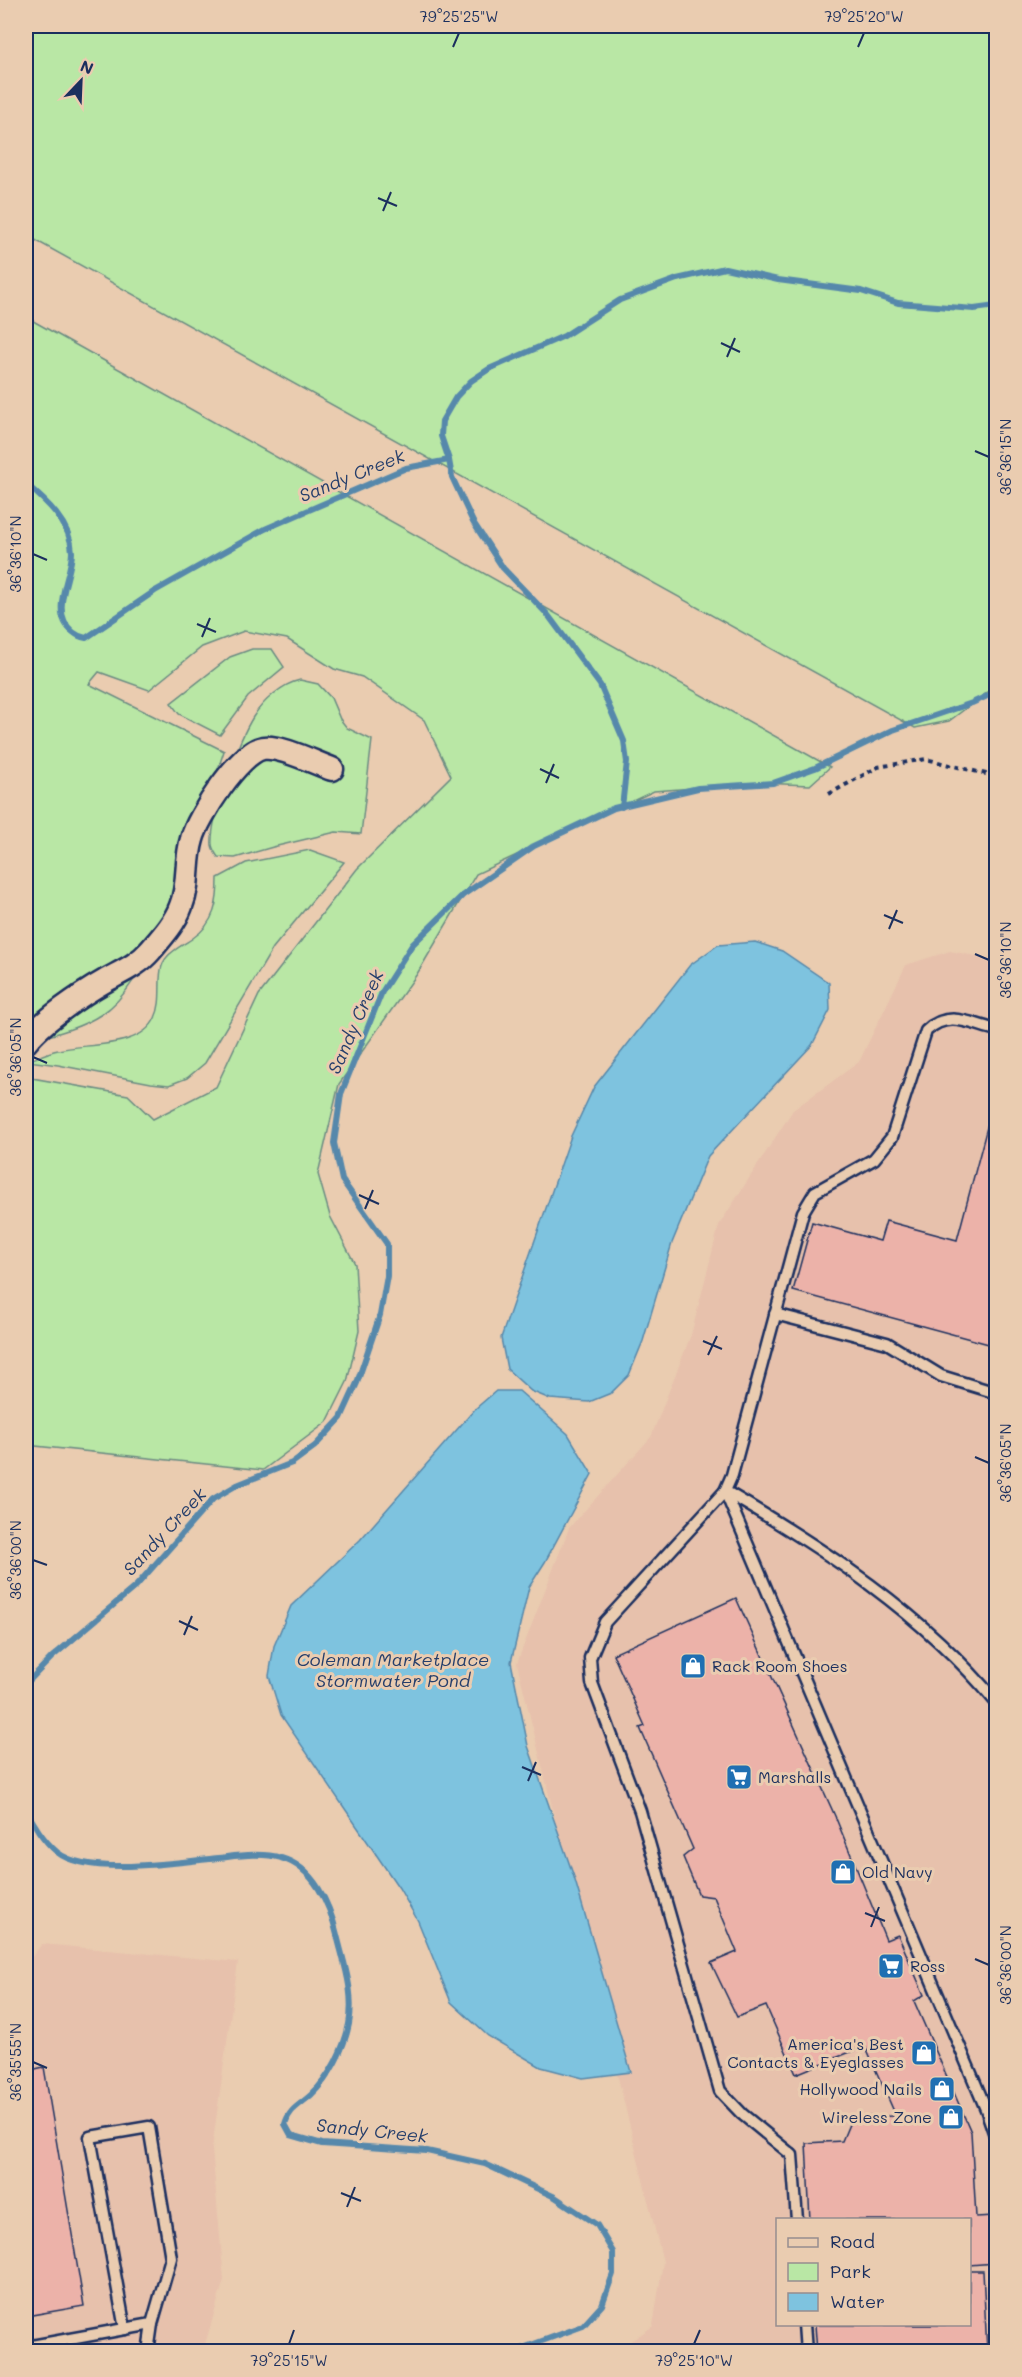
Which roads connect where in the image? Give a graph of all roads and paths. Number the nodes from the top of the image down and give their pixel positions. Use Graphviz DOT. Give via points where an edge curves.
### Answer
graph roads {
  1 [pos="332,769"];
  2 [pos="996,780"];
  3 [pos="829,794"];
  4 [pos="996,1030"];
  5 [pos="26,1042"];
  6 [pos="775,1314"];
  7 [pos="996,1391"];
  8 [pos="725,1491"];
  9 [pos="996,1702"];
  10 [pos="991,2109"];
  11 [pos="996,2138"];
  12 [pos="797,2218"];
  13 [pos="152,2324"];
  14 [pos="804,2326"];
  15 [pos="125,2329"];
  16 [pos="26,2347"];
  17 [pos="148,2352"];
  18 [pos="806,2352"];
  1 -- 5 [label="street" via="276,749 264,747 253,751 233,771 199,822 187,861 181,909 164,935 127,970 61,1012"];
  2 -- 3 [label="path" via="926,759 878,767"];
  4 -- 6 [label="lane" via="948,1018 935,1022 926,1031 892,1137 874,1159 815,1192 803,1212"];
  6 -- 7 [label="lane" via="886,1343 941,1376"];
  6 -- 8 [label="lane"];
  8 -- 9 [label="lane" via="881,1593 925,1628"];
  8 -- 10 [label="lane"];
  8 -- 12 [label="lane" via="605,1622 591,1658 592,1683 640,1811 720,2091 792,2155"];
  10 -- 11 [label="lane"];
  13 -- 15 [label="lane"];
  13 -- 15 [label="lane" via="171,2258 149,2127 90,2138"];
  13 -- 17 [label="lane"];
  14 -- 18 [label="lane"];
  15 -- 16 [label="lane"];
}
